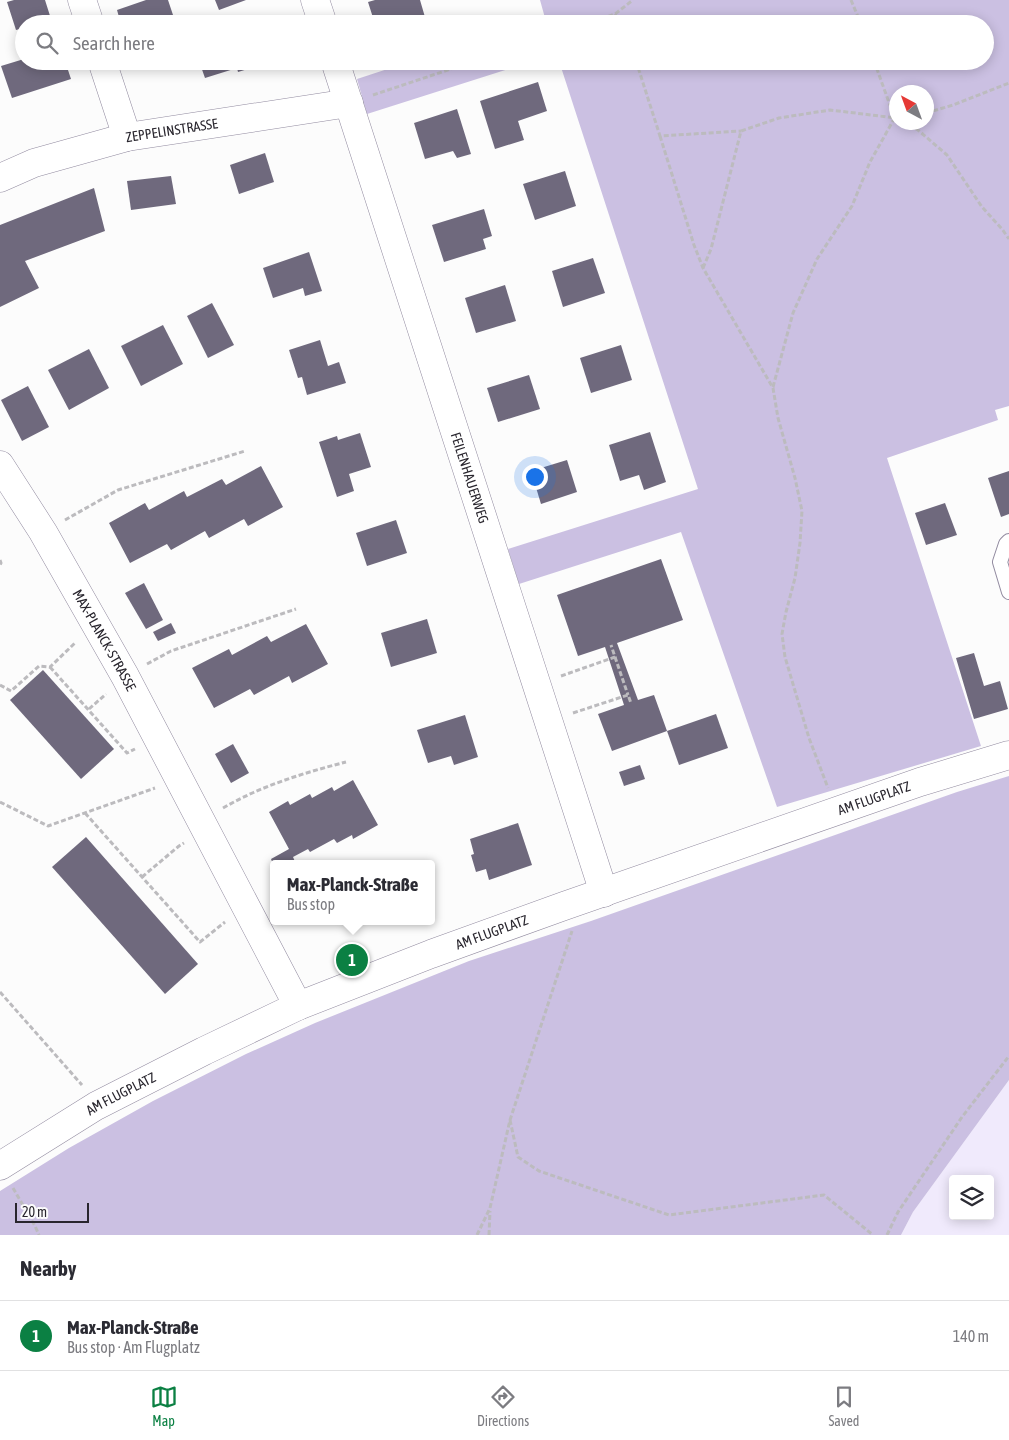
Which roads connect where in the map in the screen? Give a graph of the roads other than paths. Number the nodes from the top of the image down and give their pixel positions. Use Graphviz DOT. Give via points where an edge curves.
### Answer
graph roads {
  1 [pos="82,0"];
  2 [pos="315,0"];
  3 [pos="87,15"];
  4 [pos="320,15"];
  5 [pos="105,70"];
  6 [pos="338,70"];
  7 [pos="349,103"];
  8 [pos="127,137"];
  9 [pos="0,178"];
  10 [pos="0,465"];
  11 [pos="1009,541"];
  12 [pos="1009,592"];
  13 [pos="1009,755"];
  14 [pos="604,893"];
  15 [pos="298,1006"];
  16 [pos="0,1166"];
  1 -- 3 [label="street"];
  2 -- 4 [label="street"];
  5 -- 8 [label="street"];
  6 -- 7 [label="street, FEILENHAUERWEG"];
  7 -- 8 [label="street, ZEPPELINSTRASSE"];
  7 -- 14 [label="street, FEILENHAUERWEG"];
  8 -- 9 [label="street, ZEPPELINSTRASSE" via="34,163"];
  10 -- 15 [label="street, MAX-PLANCK-STRASSE" via="96,623"];
  11 -- 12 [label="lane" via="1000,562"];
  13 -- 14 [label="street, AM FLUGPLATZ" via="920,782"];
  14 -- 15 [label="street, AM FLUGPLATZ" via="431,954"];
  15 -- 16 [label="street, AM FLUGPLATZ" via="96,1106"];
}
